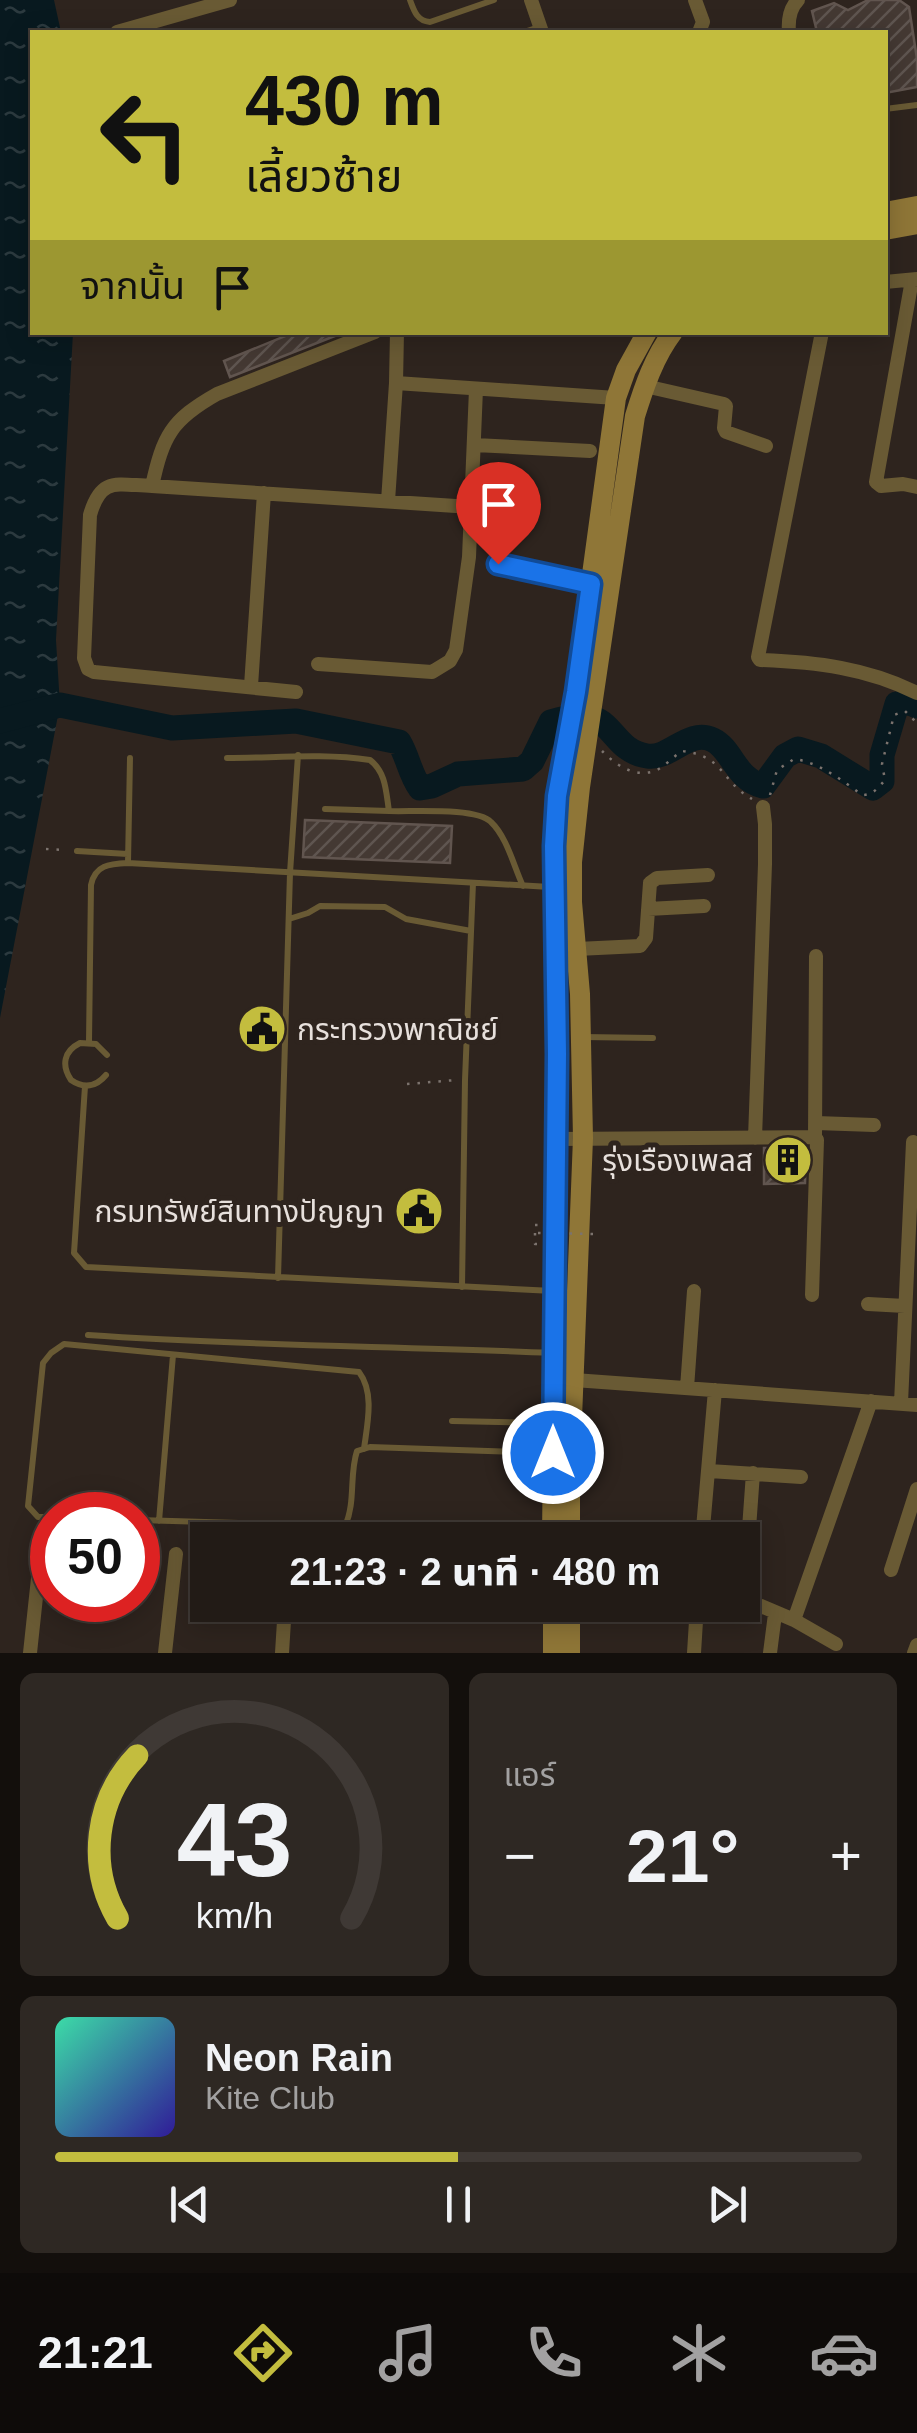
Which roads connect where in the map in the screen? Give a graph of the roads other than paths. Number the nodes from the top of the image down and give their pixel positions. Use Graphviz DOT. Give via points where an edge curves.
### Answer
graph roads {
  1 [pos="230,0"];
  2 [pos="410,0"];
  3 [pos="494,0"];
  4 [pos="531,0"];
  5 [pos="695,0"];
  6 [pos="795,2"];
  7 [pos="704,29"];
  8 [pos="124,30"];
  9 [pos="541,30"];
  10 [pos="790,30"];
  11 [pos="917,105"];
  12 [pos="888,109"];
  13 [pos="917,206"];
  14 [pos="888,211"];
  15 [pos="917,224"];
  16 [pos="888,229"];
  17 [pos="915,279"];
  18 [pos="888,282"];
  19 [pos="397,335"];
  20 [pos="645,335"];
  21 [pos="671,335"];
  22 [pos="821,335"];
  23 [pos="354,336"];
  24 [pos="396,383"];
  25 [pos="645,386"];
  26 [pos="476,389"];
  27 [pos="616,398"];
  28 [pos="475,445"];
  29 [pos="766,446"];
  30 [pos="590,451"];
  31 [pos="152,486"];
  32 [pos="917,487"];
  33 [pos="264,493"];
  34 [pos="388,500"];
  35 [pos="471,507"];
  36 [pos="498,564"];
  37 [pos="591,584"];
  38 [pos="318,664"];
  39 [pos="251,686"];
  40 [pos="296,692"];
  41 [pos="585,693"];
  42 [pos="917,693"];
  43 [pos="582,734"];
  44 [pos="298,755"];
  45 [pos="130,758"];
  46 [pos="227,758"];
  47 [pos="762,807"];
  48 [pos="325,809"];
  49 [pos="389,811"];
  50 [pos="77,851"];
  51 [pos="128,854"];
  52 [pos="128,864"];
  53 [pos="290,873"];
  54 [pos="708,875"];
  55 [pos="473,883"];
  56 [pos="523,886"];
  57 [pos="554,888"];
  58 [pos="704,906"];
  59 [pos="648,909"];
  60 [pos="289,919"];
  61 [pos="471,930"];
  62 [pos="577,949"];
  63 [pos="816,956"];
  64 [pos="582,1038"];
  65 [pos="653,1038"];
  66 [pos="89,1042"];
  67 [pos="107,1055"];
  68 [pos="106,1075"];
  69 [pos="85,1086"];
  70 [pos="874,1125"];
  71 [pos="816,1130"];
  72 [pos="556,1138"];
  73 [pos="583,1138"];
  74 [pos="755,1138"];
  75 [pos="913,1142"];
  76 [pos="278,1278"];
  77 [pos="462,1287"];
  78 [pos="694,1290"];
  79 [pos="553,1291"];
  80 [pos="812,1294"];
  81 [pos="868,1304"];
  82 [pos="905,1306"];
  83 [pos="88,1334"];
  84 [pos="553,1353"];
  85 [pos="173,1354"];
  86 [pos="574,1380"];
  87 [pos="687,1388"];
  88 [pos="714,1390"];
  89 [pos="871,1401"];
  90 [pos="909,1404"];
  91 [pos="452,1421"];
  92 [pos="553,1423"];
  93 [pos="364,1449"];
  94 [pos="553,1453"];
  95 [pos="708,1470"];
  96 [pos="753,1473"];
  97 [pos="800,1477"];
  98 [pos="917,1489"];
  99 [pos="30,1508"];
  100 [pos="160,1509"];
  101 [pos="160,1521"];
  102 [pos="552,1522"];
  103 [pos="570,1522"];
  104 [pos="704,1522"];
  105 [pos="749,1522"];
  106 [pos="176,1554"];
  107 [pos="891,1570"];
  108 [pos="760,1606"];
  109 [pos="775,1614"];
  110 [pos="794,1620"];
  111 [pos="33,1622"];
  112 [pos="284,1622"];
  113 [pos="553,1622"];
  114 [pos="570,1622"];
  115 [pos="696,1622"];
  116 [pos="836,1644"];
  117 [pos="917,1644"];
  118 [pos="30,1653"];
  119 [pos="165,1653"];
  120 [pos="282,1653"];
  121 [pos="553,1653"];
  122 [pos="570,1653"];
  123 [pos="694,1653"];
  124 [pos="770,1653"];
  125 [pos="914,1653"];
  1 -- 8 [label="street"];
  2 -- 3 [label="lane" via="417,16 430,22"];
  4 -- 9 [label="street"];
  5 -- 7 [label="street"];
  6 -- 10 [label="street"];
  11 -- 12 [label="lane"];
  13 -- 14 [label="main road"];
  15 -- 16 [label="main road"];
  17 -- 18 [label="street"];
  17 -- 32 [label="street" via="876,482"];
  19 -- 24 [label="street"];
  20 -- 27 [label="main road"];
  21 -- 25 [label="main road"];
  22 -- 42 [label="street" via="758,656 828,664"];
  23 -- 31 [label="street" via="193,407 168,436"];
  24 -- 26 [label="street"];
  24 -- 34 [label="street"];
  25 -- 29 [label="street" via="724,404 726,432"];
  25 -- 41 [label="main road" via="634,416"];
  26 -- 27 [label="street"];
  26 -- 28 [label="street"];
  27 -- 37 [label="main road"];
  28 -- 30 [label="street"];
  28 -- 35 [label="street"];
  31 -- 33 [label="street"];
  31 -- 39 [label="street" via="106,487 95,498 85,664 94,672"];
  33 -- 34 [label="street"];
  33 -- 39 [label="street"];
  34 -- 35 [label="street"];
  35 -- 38 [label="street" via="450,660 432,672"];
  36 -- 37 [label="street"];
  37 -- 41 [label="main road"];
  39 -- 40 [label="street"];
  41 -- 43 [label="main road"];
  43 -- 57 [label="main road" via="557,796"];
  43 -- 62 [label="main road" via="572,862"];
  44 -- 46 [label="lane"];
  44 -- 49 [label="lane" via="370,760 380,770"];
  44 -- 53 [label="lane"];
  45 -- 51 [label="lane"];
  47 -- 74 [label="street"];
  48 -- 49 [label="lane"];
  49 -- 56 [label="lane" via="485,817 498,830"];
  50 -- 51 [label="lane"];
  51 -- 52 [label="lane"];
  52 -- 53 [label="lane"];
  52 -- 66 [label="lane" via="93,875"];
  53 -- 55 [label="lane"];
  53 -- 60 [label="lane"];
  54 -- 59 [label="street" via="657,878 650,883"];
  55 -- 56 [label="lane"];
  55 -- 61 [label="lane"];
  56 -- 57 [label="lane"];
  57 -- 72 [label="main road"];
  58 -- 59 [label="street"];
  59 -- 62 [label="street" via="640,946"];
  60 -- 61 [label="lane" via="320,906 386,906 406,918"];
  60 -- 76 [label="lane"];
  61 -- 77 [label="lane"];
  62 -- 64 [label="main road"];
  63 -- 71 [label="street"];
  64 -- 65 [label="lane"];
  64 -- 73 [label="main road"];
  66 -- 67 [label="lane"];
  66 -- 69 [label="lane" via="73,1047 65,1060 71,1080"];
  68 -- 69 [label="lane"];
  69 -- 76 [label="lane" via="78,1260 99,1269"];
  70 -- 71 [label="street"];
  71 -- 74 [label="street"];
  71 -- 80 [label="street"];
  72 -- 73 [label="street"];
  72 -- 79 [label="main road"];
  73 -- 74 [label="street"];
  73 -- 86 [label="main road"];
  75 -- 82 [label="street"];
  76 -- 77 [label="lane"];
  77 -- 79 [label="lane"];
  78 -- 87 [label="street"];
  79 -- 84 [label="main road"];
  81 -- 82 [label="street"];
  82 -- 90 [label="street"];
  83 -- 84 [label="lane"];
  84 -- 92 [label="main road"];
  85 -- 93 [label="lane" via="359,1372 369,1405"];
  85 -- 99 [label="lane" via="64,1344 51,1353 42,1363"];
  85 -- 100 [label="lane"];
  86 -- 87 [label="street"];
  86 -- 103 [label="main road"];
  87 -- 88 [label="street"];
  88 -- 89 [label="street"];
  88 -- 95 [label="street"];
  89 -- 90 [label="street"];
  89 -- 110 [label="street"];
  91 -- 92 [label="lane"];
  92 -- 94 [label="main road"];
  93 -- 94 [label="lane"];
  93 -- 101 [label="lane" via="354,1460 345,1526"];
  94 -- 102 [label="main road"];
  95 -- 96 [label="street"];
  95 -- 104 [label="street"];
  96 -- 97 [label="street"];
  96 -- 105 [label="street"];
  98 -- 107 [label="street"];
  106 -- 119 [label="street"];
  108 -- 109 [label="street"];
  109 -- 110 [label="street"];
  109 -- 124 [label="street"];
  110 -- 116 [label="street"];
  111 -- 118 [label="street"];
  112 -- 120 [label="street"];
  113 -- 121 [label="main road"];
  114 -- 122 [label="main road"];
  115 -- 123 [label="street"];
  117 -- 125 [label="street"];
}
